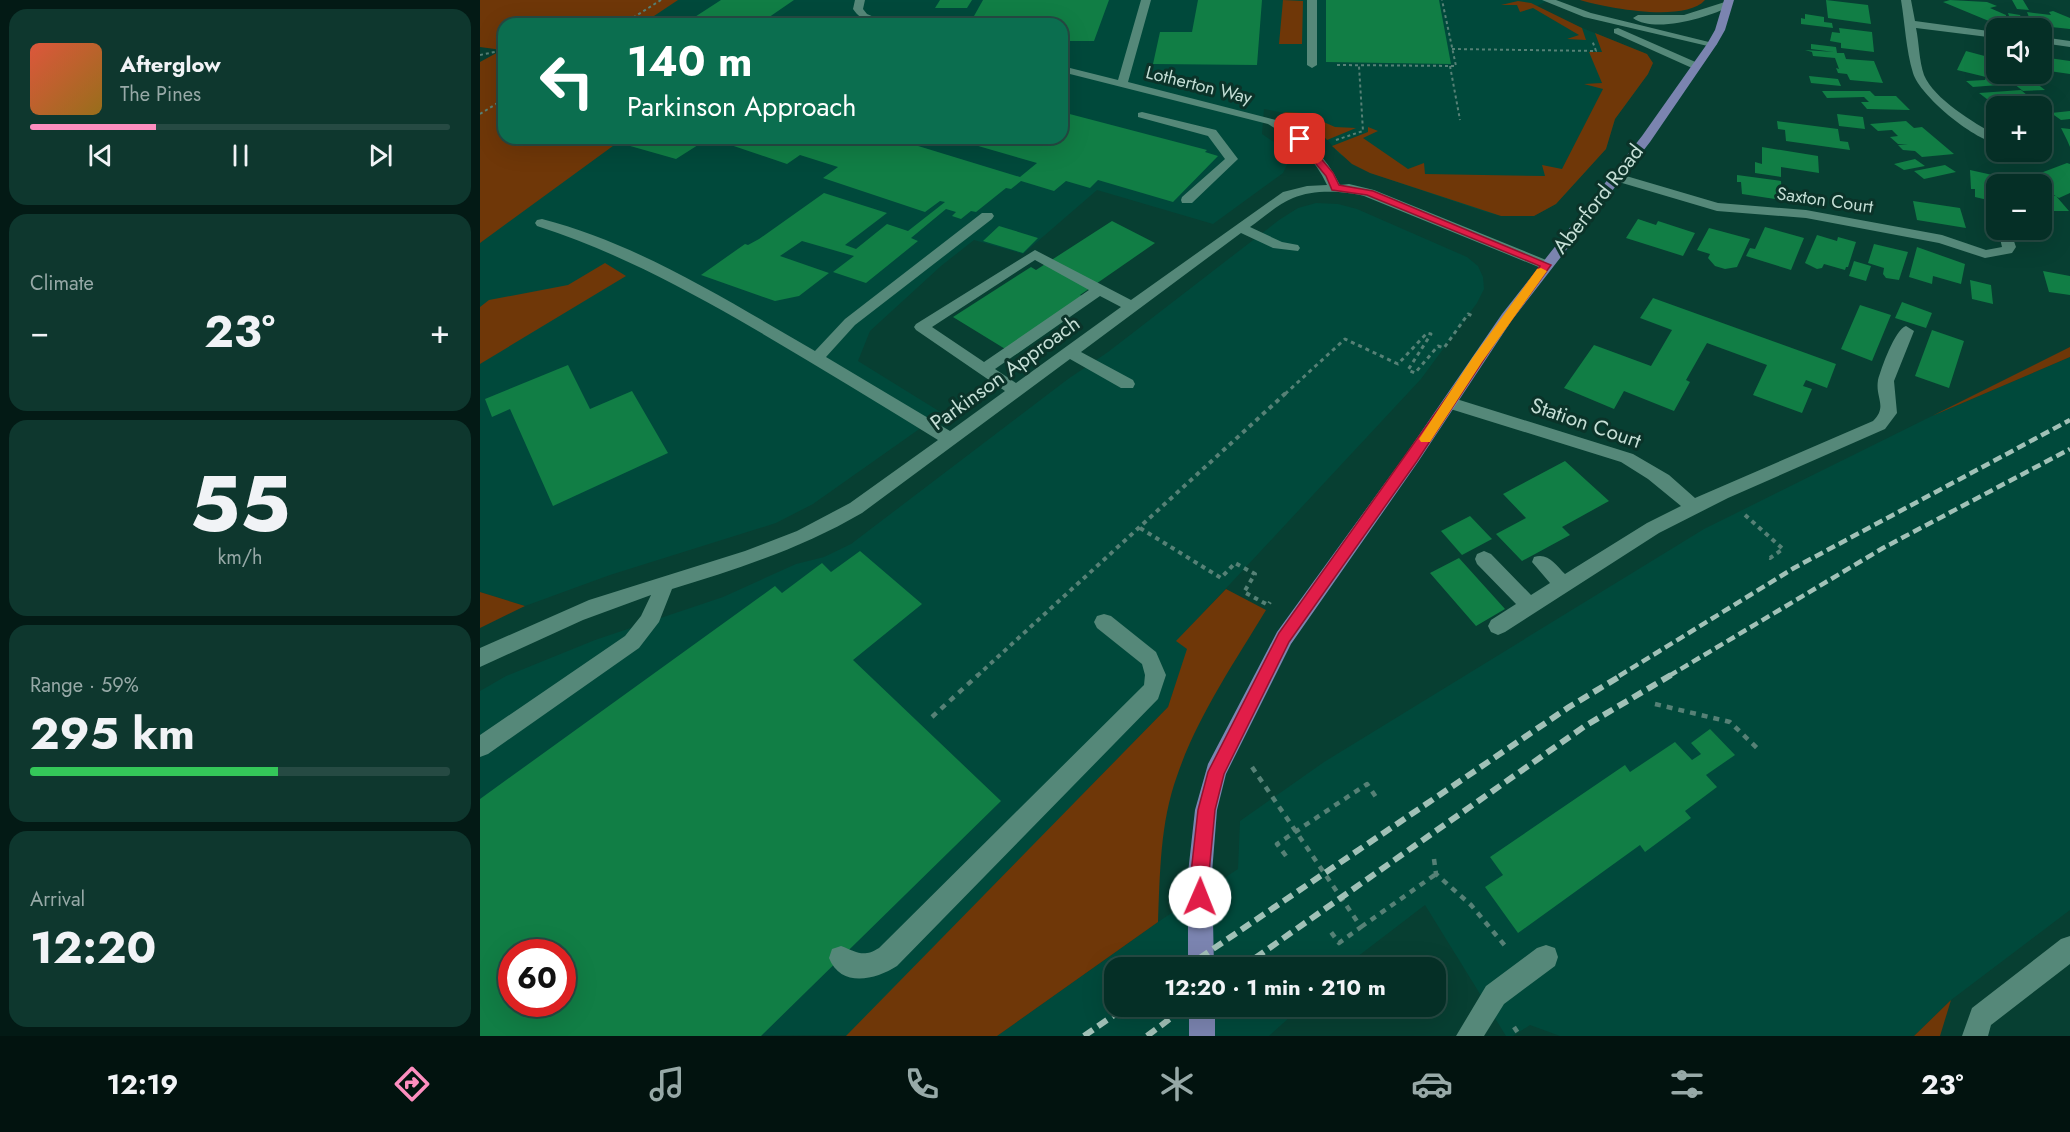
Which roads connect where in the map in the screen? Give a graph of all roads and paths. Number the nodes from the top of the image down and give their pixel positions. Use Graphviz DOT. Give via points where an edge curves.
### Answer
graph roads {
  1 [pos="661,0"];
  2 [pos="860,0"];
  3 [pos="1146,0"];
  4 [pos="1312,0"];
  5 [pos="1442,0"];
  6 [pos="1547,0"];
  7 [pos="1906,0"];
  8 [pos="1728,2"];
  9 [pos="1588,15"];
  10 [pos="632,18"];
  11 [pos="868,18"];
  12 [pos="1911,24"];
  13 [pos="1986,34"];
  14 [pos="2052,41"];
  15 [pos="1712,44"];
  16 [pos="2070,44"];
  17 [pos="1452,49"];
  18 [pos="498,51"];
  19 [pos="480,55"];
  20 [pos="1312,64"];
  21 [pos="1359,66"];
  22 [pos="1450,66"];
  23 [pos="1696,66"];
  24 [pos="1068,70"];
  25 [pos="1122,84"];
  26 [pos="498,103"];
  27 [pos="480,114"];
  28 [pos="1142,115"];
  29 [pos="1460,120"];
  30 [pos="1222,123"];
  31 [pos="1986,134"];
  32 [pos="1309,149"];
  33 [pos="1617,177"];
  34 [pos="1335,188"];
  35 [pos="1187,200"];
  36 [pos="987,216"];
  37 [pos="542,223"];
  38 [pos="1240,228"];
  39 [pos="2007,240"];
  40 [pos="1293,248"];
  41 [pos="1546,265"];
  42 [pos="1100,289"];
  43 [pos="1132,307"];
  44 [pos="1501,327"];
  45 [pos="1906,331"];
  46 [pos="1070,352"];
  47 [pos="817,358"];
  48 [pos="984,369"];
  49 [pos="1127,384"];
  50 [pos="1016,391"];
  51 [pos="1450,403"];
  52 [pos="950,439"];
  53 [pos="1694,508"];
  54 [pos="1742,512"];
  55 [pos="1140,528"];
  56 [pos="1766,557"];
  57 [pos="1484,559"];
  58 [pos="1541,562"];
  59 [pos="663,584"];
  60 [pos="1563,585"];
  61 [pos="1274,596"];
  62 [pos="1530,606"];
  63 [pos="1104,622"];
  64 [pos="1498,626"];
  65 [pos="480,658"];
  66 [pos="1656,704"];
  67 [pos="932,717"];
  68 [pos="480,747"];
  69 [pos="1758,749"];
  70 [pos="1263,781"];
  71 [pos="1376,796"];
  72 [pos="1296,830"];
  73 [pos="1286,856"];
  74 [pos="1434,859"];
  75 [pos="1436,874"];
  76 [pos="1361,927"];
  77 [pos="1331,932"];
  78 [pos="2070,948"];
  79 [pos="1201,957"];
  80 [pos="841,958"];
  81 [pos="1536,964"];
  82 [pos="1202,1017"];
  83 [pos="1202,1036"];
  84 [pos="1469,1036"];
  85 [pos="1975,1036"];
  1 -- 10 [label="path"];
  2 -- 11 [label="street" via="858,9"];
  3 -- 25 [label="street"];
  4 -- 20 [label="street"];
  5 -- 17 [label="path"];
  6 -- 9 [label="street"];
  7 -- 12 [label="street"];
  8 -- 9 [label="street" via="1708,14 1671,20"];
  8 -- 15 [label="main road, Aberford Road"];
  9 -- 15 [label="street"];
  9 -- 17 [label="path" via="1596,51"];
  9 -- 23 [label="street"];
  12 -- 13 [label="street"];
  12 -- 31 [label="street" via="1924,84 1952,112"];
  14 -- 16 [label="street"];
  15 -- 23 [label="main road, Aberford Road"];
  17 -- 22 [label="path" via="1455,66"];
  18 -- 19 [label="path"];
  20 -- 21 [label="path"];
  21 -- 22 [label="path"];
  21 -- 32 [label="path" via="1363,131"];
  22 -- 29 [label="path"];
  23 -- 33 [label="main road, Aberford Road"];
  24 -- 25 [label="street, Lotherton Way"];
  25 -- 30 [label="street, Lotherton Way"];
  26 -- 27 [label="path"];
  28 -- 30 [label="street"];
  30 -- 32 [label="street, Lotherton Way" via="1272,122"];
  30 -- 35 [label="street" via="1232,159"];
  32 -- 34 [label="street, Lotherton Way" via="1330,175"];
  33 -- 39 [label="street, Saxton Court" via="1717,207 1806,214 1931,236 1985,254 2007,250"];
  33 -- 41 [label="main road, Aberford Road"];
  34 -- 38 [label="street, Parkinson Approach" via="1288,195"];
  34 -- 41 [label="street, Parkinson Approach" via="1369,193"];
  36 -- 47 [label="street" via="849,322"];
  37 -- 47 [label="street" via="581,234 668,274"];
  38 -- 40 [label="street"];
  38 -- 43 [label="street, Parkinson Approach"];
  41 -- 44 [label="main road, Aberford Road"];
  42 -- 43 [label="street"];
  42 -- 48 [label="street"];
  42 -- 48 [label="street" via="1035,254 921,327"];
  43 -- 46 [label="street, Parkinson Approach"];
  44 -- 51 [label="main road, Aberford Road"];
  44 -- 55 [label="path" via="1468,314 1444,348 1438,346 1415,372 1408,369 1431,334 1427,333 1398,364 1345,339"];
  45 -- 53 [label="street" via="1886,382 1890,411 1880,425"];
  46 -- 49 [label="street"];
  46 -- 50 [label="street, Parkinson Approach"];
  47 -- 52 [label="street"];
  48 -- 50 [label="street"];
  50 -- 52 [label="street, Parkinson Approach"];
  51 -- 53 [label="street, Station Court" via="1628,458 1651,470"];
  51 -- 79 [label="main road, Aberford Road" via="1284,638 1216,772 1206,810 1200,873"];
  52 -- 59 [label="street, Parkinson Approach" via="831,523 757,556"];
  53 -- 60 [label="street" via="1653,528"];
  54 -- 56 [label="path" via="1783,549"];
  55 -- 61 [label="path" via="1221,578 1235,563 1255,574 1244,592 1268,605"];
  55 -- 67 [label="path"];
  57 -- 62 [label="street"];
  58 -- 60 [label="street"];
  59 -- 65 [label="street, Parkinson Approach" via="559,621"];
  59 -- 68 [label="street" via="650,623 632,642"];
  60 -- 62 [label="street"];
  62 -- 64 [label="street"];
  63 -- 80 [label="street" via="1154,665 1155,684 1151,692 888,957 868,968 857,968"];
  66 -- 69 [label="path" via="1730,722"];
  70 -- 72 [label="path"];
  71 -- 72 [label="path" via="1367,784"];
  72 -- 73 [label="path" via="1277,844"];
  72 -- 76 [label="path"];
  74 -- 75 [label="path"];
  75 -- 76 [label="path"];
  75 -- 81 [label="path"];
  76 -- 77 [label="path" via="1339,943"];
  78 -- 85 [label="street" via="1981,1017"];
  81 -- 84 [label="street" via="1496,995"];
  82 -- 83 [label="main road"];
}
